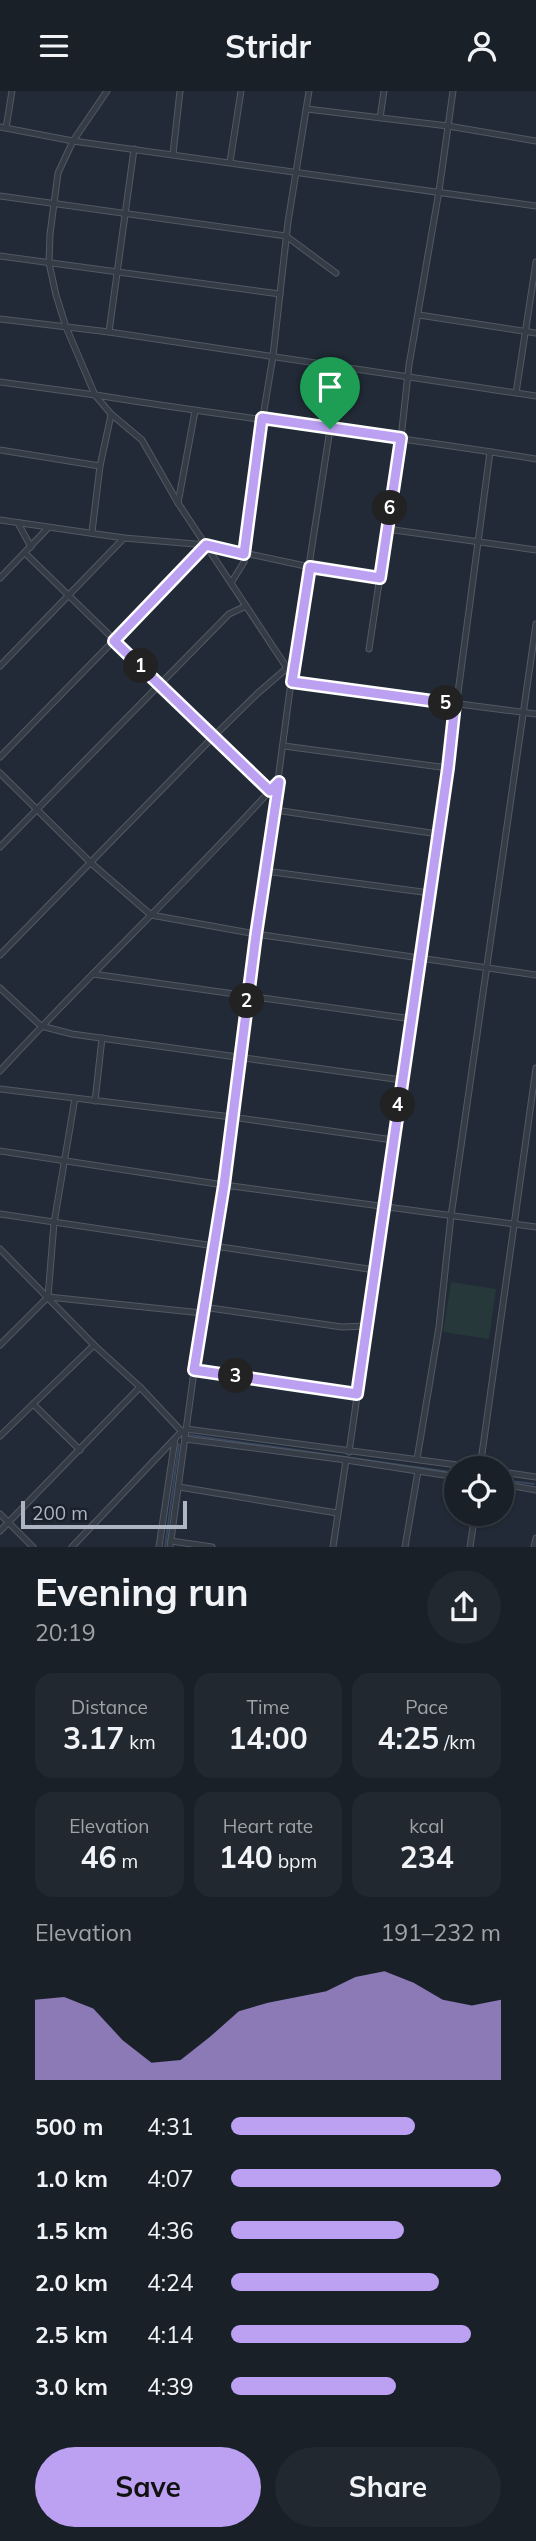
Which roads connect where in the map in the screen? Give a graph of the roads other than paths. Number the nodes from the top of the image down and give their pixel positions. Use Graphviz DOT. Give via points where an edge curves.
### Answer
graph roads {
  1 [pos="12,91"];
  2 [pos="107,91"];
  3 [pos="180,91"];
  4 [pos="241,91"];
  5 [pos="309,91"];
  6 [pos="384,91"];
  7 [pos="453,91"];
  8 [pos="307,109"];
  9 [pos="380,118"];
  10 [pos="448,126"];
  11 [pos="3,128"];
  12 [pos="73,141"];
  13 [pos="536,141"];
  14 [pos="134,149"];
  15 [pos="173,154"];
  16 [pos="230,162"];
  17 [pos="295,171"];
  18 [pos="439,191"];
  19 [pos="0,196"];
  20 [pos="52,204"];
  21 [pos="536,206"];
  22 [pos="126,213"];
  23 [pos="286,236"];
  24 [pos="0,256"];
  25 [pos="536,262"];
  26 [pos="50,263"];
  27 [pos="118,272"];
  28 [pos="336,273"];
  29 [pos="280,294"];
  30 [pos="419,315"];
  31 [pos="0,319"];
  32 [pos="66,327"];
  33 [pos="526,331"];
  34 [pos="109,332"];
  35 [pos="536,333"];
  36 [pos="273,356"];
  37 [pos="409,377"];
  38 [pos="0,382"];
  39 [pos="516,393"];
  40 [pos="95,395"];
  41 [pos="536,396"];
  42 [pos="195,411"];
  43 [pos="111,414"];
  44 [pos="262,418"];
  45 [pos="330,429"];
  46 [pos="401,438"];
  47 [pos="0,450"];
  48 [pos="490,452"];
  49 [pos="536,459"];
  50 [pos="100,466"];
  51 [pos="178,503"];
  52 [pos="0,520"];
  53 [pos="18,523"];
  54 [pos="48,528"];
  55 [pos="387,529"];
  56 [pos="92,532"];
  57 [pos="124,538"];
  58 [pos="476,542"];
  59 [pos="206,545"];
  60 [pos="31,547"];
  61 [pos="536,550"];
  62 [pos="26,554"];
  63 [pos="244,554"];
  64 [pos="310,567"];
  65 [pos="0,578"];
  66 [pos="380,578"];
  67 [pos="232,583"];
  68 [pos="69,596"];
  69 [pos="246,606"];
  70 [pos="536,624"];
  71 [pos="114,641"];
  72 [pos="369,649"];
  73 [pos="0,666"];
  74 [pos="287,668"];
  75 [pos="292,682"];
  76 [pos="159,684"];
  77 [pos="455,704"];
  78 [pos="523,711"];
  79 [pos="536,713"];
  80 [pos="214,736"];
  81 [pos="284,745"];
  82 [pos="0,757"];
  83 [pos="448,768"];
  84 [pos="0,773"];
  85 [pos="279,782"];
  86 [pos="270,791"];
  87 [pos="38,810"];
  88 [pos="275,810"];
  89 [pos="438,834"];
  90 [pos="0,847"];
  91 [pos="91,863"];
  92 [pos="265,871"];
  93 [pos="430,893"];
  94 [pos="150,915"];
  95 [pos="256,935"];
  96 [pos="0,955"];
  97 [pos="420,958"];
  98 [pos="487,968"];
  99 [pos="92,974"];
  100 [pos="536,975"];
  101 [pos="0,988"];
  102 [pos="248,995"];
  103 [pos="412,1019"];
  104 [pos="41,1026"];
  105 [pos="102,1038"];
  106 [pos="240,1058"];
  107 [pos="536,1068"];
  108 [pos="0,1071"];
  109 [pos="402,1080"];
  110 [pos="0,1089"];
  111 [pos="75,1098"];
  112 [pos="95,1101"];
  113 [pos="232,1117"];
  114 [pos="393,1140"];
  115 [pos="0,1151"];
  116 [pos="65,1162"];
  117 [pos="224,1185"];
  118 [pos="384,1207"];
  119 [pos="0,1215"];
  120 [pos="451,1216"];
  121 [pos="54,1223"];
  122 [pos="514,1224"];
  123 [pos="536,1227"];
  124 [pos="214,1245"];
  125 [pos="1,1252"];
  126 [pos="375,1270"];
  127 [pos="48,1297"];
  128 [pos="203,1310"];
  129 [pos="366,1326"];
  130 [pos="0,1345"];
  131 [pos="94,1345"];
  132 [pos="194,1370"];
  133 [pos="141,1387"];
  134 [pos="357,1394"];
  135 [pos="33,1404"];
  136 [pos="184,1433"];
  137 [pos="0,1436"];
  138 [pos="175,1438"];
  139 [pos="80,1450"];
  140 [pos="349,1452"];
  141 [pos="482,1456"];
  142 [pos="417,1459"];
  143 [pos="346,1460"];
  144 [pos="444,1463"];
  145 [pos="418,1471"];
  146 [pos="514,1473"];
  147 [pos="444,1475"];
  148 [pos="536,1476"];
  149 [pos="178,1487"];
  150 [pos="514,1487"];
  151 [pos="536,1490"];
  152 [pos="337,1513"];
  153 [pos="0,1514"];
  154 [pos="8,1522"];
  155 [pos="473,1526"];
  156 [pos="0,1531"];
  157 [pos="536,1538"];
  158 [pos="171,1544"];
  159 [pos="33,1547"];
  160 [pos="72,1547"];
  161 [pos="159,1547"];
  162 [pos="212,1547"];
  163 [pos="333,1547"];
  164 [pos="405,1547"];
  165 [pos="470,1547"];
  166 [pos="534,1547"];
  1 -- 11 [label="street"];
  2 -- 12 [label="street"];
  3 -- 15 [label="street"];
  4 -- 16 [label="street"];
  5 -- 8 [label="street"];
  6 -- 9 [label="street"];
  7 -- 10 [label="street"];
  8 -- 9 [label="street"];
  8 -- 17 [label="street"];
  9 -- 10 [label="street"];
  10 -- 13 [label="street"];
  10 -- 18 [label="street"];
  11 -- 12 [label="street"];
  12 -- 14 [label="street"];
  12 -- 20 [label="street" via="58,173"];
  14 -- 15 [label="street"];
  14 -- 22 [label="street"];
  15 -- 16 [label="street"];
  16 -- 17 [label="street"];
  17 -- 18 [label="street"];
  17 -- 23 [label="street"];
  18 -- 21 [label="street"];
  18 -- 30 [label="street"];
  19 -- 20 [label="street"];
  20 -- 22 [label="street"];
  20 -- 26 [label="street"];
  22 -- 23 [label="street"];
  22 -- 27 [label="street"];
  23 -- 28 [label="street"];
  23 -- 29 [label="street"];
  24 -- 26 [label="street"];
  25 -- 33 [label="street"];
  26 -- 27 [label="street"];
  26 -- 32 [label="street"];
  27 -- 29 [label="street"];
  27 -- 34 [label="street"];
  29 -- 36 [label="street"];
  30 -- 33 [label="street"];
  30 -- 37 [label="street"];
  31 -- 32 [label="street"];
  32 -- 34 [label="street"];
  32 -- 40 [label="street"];
  33 -- 35 [label="street"];
  33 -- 39 [label="street"];
  34 -- 36 [label="street"];
  36 -- 37 [label="street"];
  36 -- 44 [label="street"];
  37 -- 39 [label="street"];
  37 -- 46 [label="street"];
  38 -- 40 [label="street"];
  39 -- 41 [label="street"];
  40 -- 42 [label="street"];
  40 -- 43 [label="street"];
  42 -- 44 [label="street"];
  42 -- 51 [label="street"];
  43 -- 50 [label="street"];
  43 -- 51 [label="street" via="142,440"];
  44 -- 45 [label="street"];
  44 -- 63 [label="street"];
  45 -- 46 [label="street"];
  45 -- 64 [label="street"];
  46 -- 48 [label="street"];
  46 -- 55 [label="street"];
  47 -- 50 [label="street"];
  48 -- 49 [label="street"];
  48 -- 58 [label="street"];
  50 -- 56 [label="street"];
  51 -- 59 [label="street"];
  52 -- 53 [label="street"];
  53 -- 54 [label="street"];
  53 -- 60 [label="street"];
  54 -- 56 [label="street"];
  54 -- 60 [label="street"];
  55 -- 58 [label="street"];
  55 -- 66 [label="street"];
  56 -- 57 [label="street"];
  57 -- 59 [label="street"];
  57 -- 68 [label="street"];
  58 -- 61 [label="street"];
  58 -- 77 [label="street"];
  59 -- 63 [label="street"];
  59 -- 67 [label="street"];
  59 -- 71 [label="street"];
  60 -- 62 [label="street"];
  62 -- 65 [label="street"];
  62 -- 68 [label="street"];
  63 -- 64 [label="street"];
  63 -- 67 [label="street"];
  64 -- 66 [label="street"];
  64 -- 75 [label="street"];
  66 -- 72 [label="street"];
  67 -- 69 [label="street"];
  68 -- 71 [label="street"];
  68 -- 73 [label="street"];
  69 -- 74 [label="street"];
  69 -- 76 [label="street" via="229,614"];
  70 -- 78 [label="street"];
  71 -- 76 [label="street"];
  71 -- 82 [label="street"];
  74 -- 75 [label="street"];
  74 -- 80 [label="street"];
  75 -- 77 [label="street"];
  75 -- 81 [label="street"];
  76 -- 80 [label="street"];
  76 -- 87 [label="street"];
  77 -- 78 [label="street"];
  77 -- 83 [label="street"];
  78 -- 79 [label="street"];
  78 -- 98 [label="street"];
  80 -- 86 [label="street"];
  80 -- 91 [label="street"];
  81 -- 83 [label="street"];
  81 -- 85 [label="street"];
  83 -- 89 [label="street"];
  84 -- 87 [label="street"];
  85 -- 86 [label="street"];
  85 -- 88 [label="street"];
  86 -- 94 [label="street"];
  87 -- 90 [label="street"];
  87 -- 91 [label="street"];
  88 -- 89 [label="street"];
  88 -- 92 [label="street"];
  89 -- 93 [label="street"];
  91 -- 94 [label="street"];
  91 -- 96 [label="street"];
  92 -- 93 [label="street"];
  92 -- 95 [label="street"];
  93 -- 97 [label="street"];
  94 -- 95 [label="street"];
  94 -- 99 [label="street"];
  95 -- 97 [label="street"];
  95 -- 102 [label="street"];
  97 -- 98 [label="street"];
  97 -- 103 [label="street"];
  98 -- 100 [label="street"];
  98 -- 120 [label="street"];
  99 -- 102 [label="street"];
  99 -- 104 [label="street"];
  101 -- 104 [label="street"];
  102 -- 103 [label="street"];
  102 -- 106 [label="street"];
  103 -- 109 [label="street"];
  104 -- 105 [label="street"];
  104 -- 108 [label="street"];
  105 -- 106 [label="street"];
  105 -- 112 [label="street"];
  106 -- 109 [label="street"];
  106 -- 113 [label="street"];
  107 -- 122 [label="street"];
  109 -- 114 [label="street"];
  110 -- 111 [label="street"];
  111 -- 112 [label="street"];
  111 -- 116 [label="street"];
  112 -- 113 [label="street"];
  113 -- 114 [label="street"];
  113 -- 117 [label="street"];
  114 -- 118 [label="street"];
  115 -- 116 [label="street"];
  116 -- 117 [label="street"];
  116 -- 121 [label="street"];
  117 -- 118 [label="street"];
  117 -- 124 [label="street"];
  118 -- 120 [label="street"];
  118 -- 126 [label="street"];
  119 -- 121 [label="street"];
  120 -- 122 [label="street"];
  120 -- 142 [label="street"];
  121 -- 124 [label="street"];
  121 -- 127 [label="street"];
  122 -- 123 [label="street"];
  122 -- 141 [label="street"];
  124 -- 126 [label="street"];
  124 -- 128 [label="street"];
  125 -- 127 [label="street"];
  126 -- 129 [label="street"];
  127 -- 128 [label="street"];
  127 -- 130 [label="street"];
  127 -- 131 [label="street"];
  128 -- 129 [label="street"];
  128 -- 132 [label="street"];
  129 -- 134 [label="street"];
  131 -- 133 [label="street"];
  131 -- 135 [label="street"];
  132 -- 134 [label="street"];
  132 -- 136 [label="street"];
  133 -- 136 [label="street"];
  133 -- 139 [label="street"];
  134 -- 140 [label="street"];
  135 -- 137 [label="street"];
  135 -- 139 [label="street"];
  136 -- 138 [label="street"];
  136 -- 140 [label="street"];
  136 -- 143 [label="street"];
  136 -- 149 [label="street"];
  138 -- 160 [label="street"];
  138 -- 161 [label="street"];
  139 -- 154 [label="street"];
  140 -- 142 [label="street"];
  142 -- 144 [label="street"];
  143 -- 145 [label="street"];
  143 -- 152 [label="street"];
  145 -- 147 [label="street"];
  145 -- 164 [label="street"];
  146 -- 148 [label="street"];
  149 -- 152 [label="street"];
  149 -- 158 [label="street"];
  150 -- 151 [label="street"];
  152 -- 163 [label="street"];
  153 -- 154 [label="street"];
  154 -- 156 [label="street"];
  154 -- 159 [label="street"];
  155 -- 165 [label="street"];
  157 -- 166 [label="street"];
  158 -- 162 [label="street"];
}
